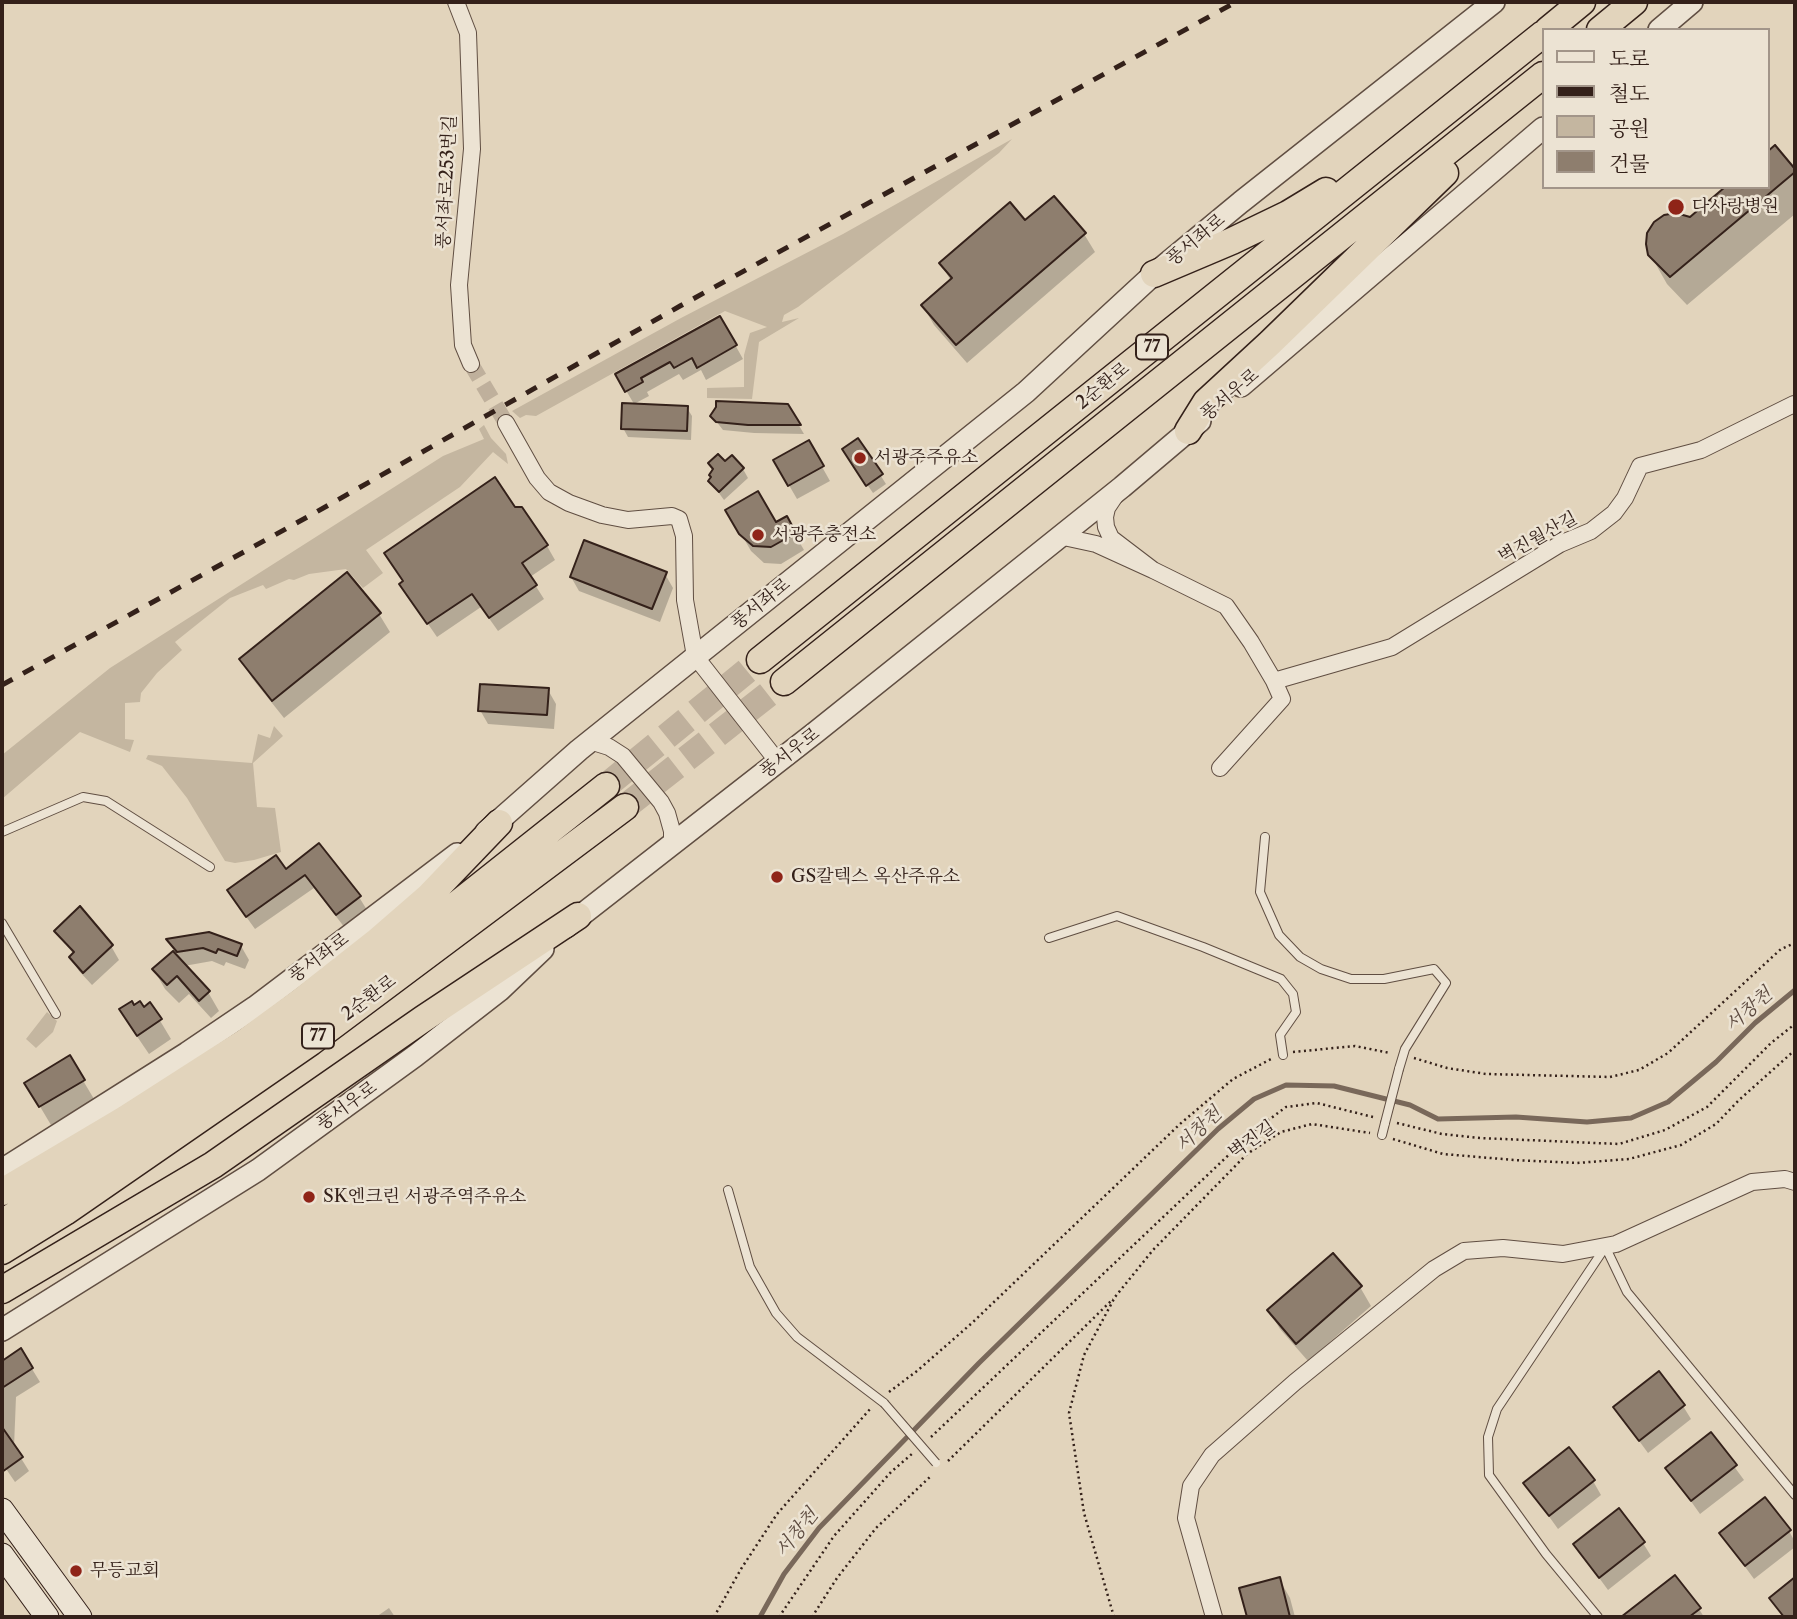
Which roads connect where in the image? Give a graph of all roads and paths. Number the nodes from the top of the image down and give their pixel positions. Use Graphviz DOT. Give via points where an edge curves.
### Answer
graph roads {
  1 [pos="456,2"];
  2 [pos="1494,2"];
  3 [pos="1582,2"];
  4 [pos="1634,2"];
  5 [pos="1692,2"];
  6 [pos="1550,28"];
  7 [pos="1602,28"];
  8 [pos="1661,28"];
  9 [pos="1542,35"];
  10 [pos="1542,77"];
  11 [pos="1542,77"];
  12 [pos="1542,129"];
  13 [pos="1420,134"];
  14 [pos="1154,274"];
  15 [pos="471,364"];
  16 [pos="1795,405"];
  17 [pos="506,423"];
  18 [pos="1188,431"];
  19 [pos="1122,487"];
  20 [pos="1059,536"];
  21 [pos="1153,570"];
  22 [pos="695,656"];
  23 [pos="760,660"];
  24 [pos="1274,681"];
  25 [pos="784,682"];
  26 [pos="590,741"];
  27 [pos="778,762"];
  28 [pos="1220,768"];
  29 [pos="606,786"];
  30 [pos="625,807"];
  31 [pos="499,823"];
  32 [pos="2,832"];
  33 [pos="1265,837"];
  34 [pos="672,846"];
  35 [pos="210,867"];
  36 [pos="578,916"];
  37 [pos="2,923"];
  38 [pos="1049,938"];
  39 [pos="1795,943"];
  40 [pos="56,1014"];
  41 [pos="1795,1024"];
  42 [pos="1795,1050"];
  43 [pos="1283,1055"];
  44 [pos="1403,1055"];
  45 [pos="1386,1121"];
  46 [pos="1382,1135"];
  47 [pos="2,1170"];
  48 [pos="1795,1182"];
  49 [pos="728,1190"];
  50 [pos="2,1192"];
  51 [pos="2,1223"];
  52 [pos="1605,1246"];
  53 [pos="2,1251"];
  54 [pos="2,1290"];
  55 [pos="1115,1297"];
  56 [pos="2,1330"];
  57 [pos="881,1401"];
  58 [pos="930,1439"];
  59 [pos="920,1447"];
  60 [pos="938,1465"];
  61 [pos="1795,1495"];
  62 [pos="2,1510"];
  63 [pos="2,1555"];
  64 [pos="47,1617"];
  65 [pos="80,1617"];
  66 [pos="714,1617"];
  67 [pos="779,1617"];
  68 [pos="812,1617"];
  69 [pos="1114,1617"];
  70 [pos="1214,1617"];
  71 [pos="1598,1617"];
  1 -- 15 [label="street, 풍서좌로253번길" via="468,33 472,149 459,285 463,345"];
  2 -- 14 [label="street, 풍서좌로"];
  3 -- 6 [label="highway"];
  4 -- 7 [label="highway"];
  5 -- 8 [label="street"];
  9 -- 13 [label="highway, 2순환로 / 77"];
  10 -- 18 [label="highway" via="1206,402"];
  11 -- 25 [label="highway, 2순환로 / 77"];
  12 -- 18 [label="street, 풍서우로"];
  13 -- 14 [label="highway" via="1288,214"];
  13 -- 23 [label="highway, 2순환로 / 77"];
  14 -- 22 [label="street, 풍서좌로" via="1026,392"];
  16 -- 24 [label="street, 벽진월산길" via="1701,450 1640,466 1614,513 1591,531 1560,544 1392,647"];
  17 -- 22 [label="street" via="549,492 569,503 628,520 679,519"];
  18 -- 19 [label="street, 풍서우로"];
  19 -- 20 [label="street, 풍서우로"];
  19 -- 21 [label="street" via="1107,508 1106,527 1120,547"];
  20 -- 21 [label="street" via="1096,544"];
  20 -- 27 [label="street, 풍서우로"];
  21 -- 24 [label="street" via="1226,606"];
  22 -- 26 [label="street, 풍서좌로"];
  22 -- 27 [label="street"];
  24 -- 28 [label="street" via="1282,699"];
  26 -- 31 [label="street, 풍서좌로"];
  26 -- 34 [label="street" via="623,755 661,802 672,831"];
  27 -- 34 [label="street, 풍서우로"];
  29 -- 51 [label="highway, 2순환로 / 77" via="268,1048"];
  30 -- 53 [label="highway, 2순환로 / 77" via="311,1042"];
  31 -- 47 [label="street, 풍서좌로" via="255,1007"];
  31 -- 50 [label="highway" via="429,896 301,1001 136,1112"];
  32 -- 35 [label="lane" via="83,797 106,801"];
  33 -- 44 [label="lane" via="1260,892 1279,935 1300,957 1351,979 1384,979 1434,968 1447,983"];
  34 -- 36 [label="street, 풍서우로"];
  36 -- 54 [label="highway" via="213,1165"];
  36 -- 56 [label="street, 풍서우로" via="500,990 280,1155"];
  37 -- 40 [label="lane"];
  38 -- 43 [label="lane" via="1117,916 1281,979 1293,994 1296,1012 1280,1035"];
  39 -- 44 [label="path" via="1781,949 1668,1053 1639,1070 1610,1077 1486,1074"];
  41 -- 45 [label="path" via="1707,1107 1665,1130 1619,1144 1480,1138"];
  42 -- 46 [label="path, 벽진길" via="1716,1124 1681,1145 1629,1159 1577,1164 1443,1154"];
  43 -- 44 [label="path" via="1302,1049 1355,1046"];
  43 -- 57 [label="path" via="1233,1079 1180,1124 972,1323"];
  44 -- 45 [label="lane, bridge"];
  45 -- 46 [label="lane"];
  45 -- 58 [label="path" via="1317,1103 1286,1107 1255,1130"];
  46 -- 55 [label="path, 벽진길" via="1312,1124 1281,1132 1247,1154 1201,1199"];
  48 -- 52 [label="street" via="1785,1178 1752,1182"];
  49 -- 57 [label="lane" via="750,1267 776,1313 797,1337"];
  52 -- 61 [label="lane" via="1628,1292"];
  52 -- 70 [label="street" via="1563,1254 1503,1248 1464,1251 1434,1269 1212,1455 1191,1486 1186,1518"];
  52 -- 71 [label="lane" via="1497,1409 1488,1437 1489,1475"];
  55 -- 60 [label="path" via="972,1440"];
  55 -- 69 [label="path, 벽진길" via="1084,1355 1069,1413 1084,1513"];
  57 -- 60 [label="lane, bridge"];
  57 -- 66 [label="path" via="777,1514"];
  59 -- 67 [label="path" via="834,1536"];
  60 -- 68 [label="path" via="867,1538"];
  62 -- 65 [label="main road"];
  63 -- 64 [label="main road"];
}
